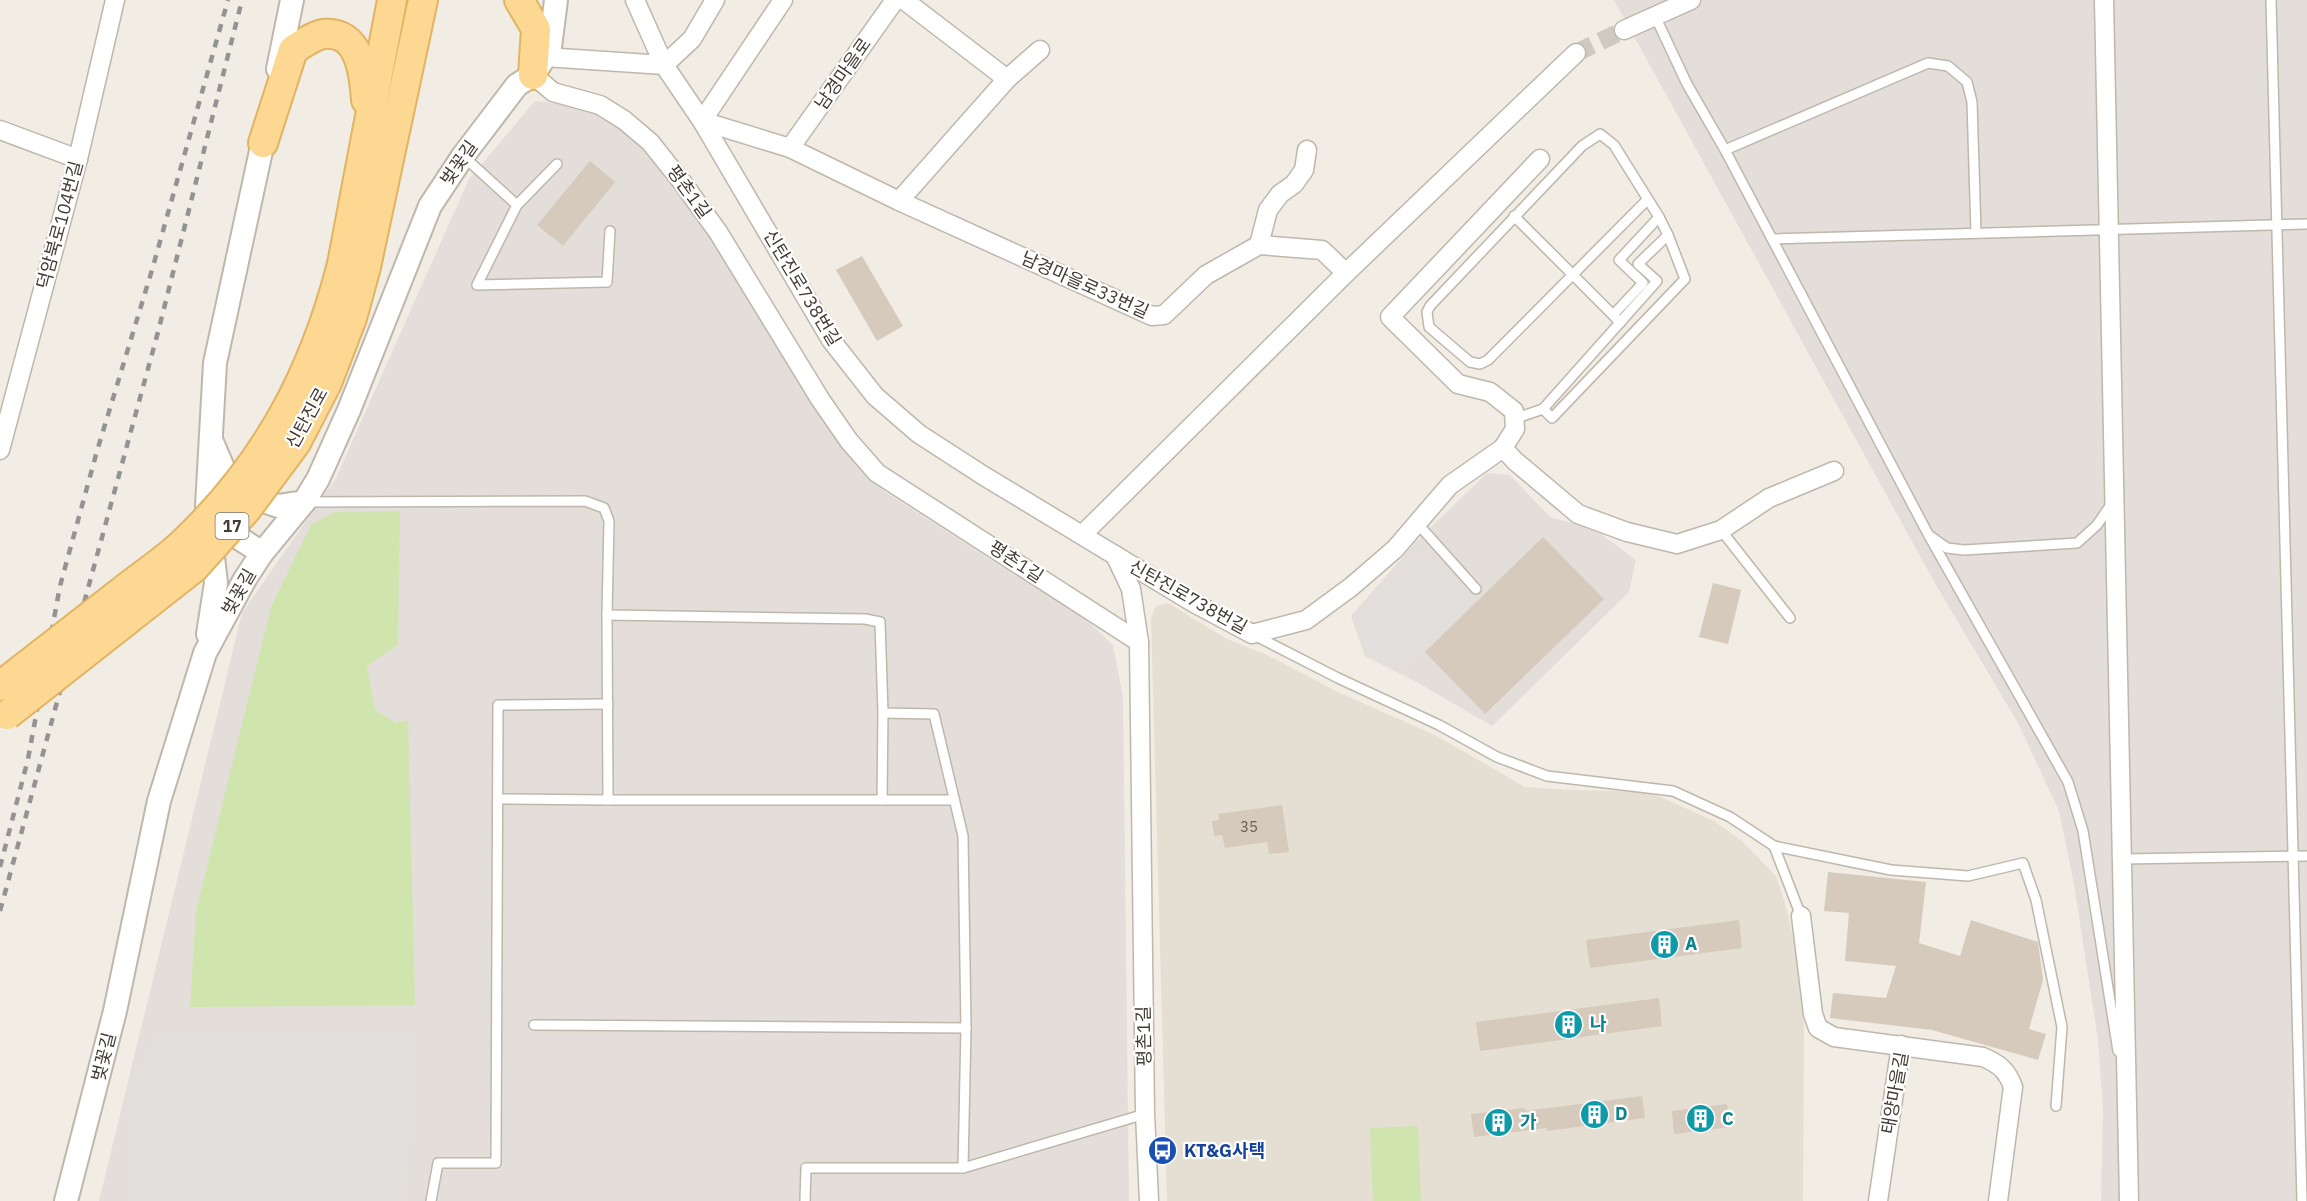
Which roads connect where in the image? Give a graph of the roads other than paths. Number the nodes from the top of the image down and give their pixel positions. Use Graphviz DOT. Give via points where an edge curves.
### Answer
graph roads {
  1 [pos="115,0"];
  2 [pos="292,0"];
  3 [pos="301,0"];
  4 [pos="392,0"];
  5 [pos="423,0"];
  6 [pos="440,0"];
  7 [pos="519,0"];
  8 [pos="556,0"];
  9 [pos="635,0"];
  10 [pos="715,0"];
  11 [pos="783,0"];
  12 [pos="895,0"];
  13 [pos="904,0"];
  14 [pos="1691,0"];
  15 [pos="2104,0"];
  16 [pos="2271,0"];
  17 [pos="1655,16"];
  18 [pos="287,25"];
  19 [pos="1624,30"];
  20 [pos="416,38"];
  21 [pos="1040,50"];
  22 [pos="1576,53"];
  23 [pos="543,59"];
  24 [pos="664,65"];
  25 [pos="1007,80"];
  26 [pos="702,122"];
  27 [pos="0,130"];
  28 [pos="367,132"];
  29 [pos="263,143"];
  30 [pos="790,148"];
  31 [pos="1307,150"];
  32 [pos="1725,150"];
  33 [pos="463,156"];
  34 [pos="78,159"];
  35 [pos="1540,159"];
  36 [pos="557,164"];
  37 [pos="1647,200"];
  38 [pos="899,201"];
  39 [pos="517,205"];
  40 [pos="1514,216"];
  41 [pos="1659,217"];
  42 [pos="2277,224"];
  43 [pos="2307,224"];
  44 [pos="2109,228"];
  45 [pos="610,231"];
  46 [pos="1976,232"];
  47 [pos="1668,235"];
  48 [pos="1772,239"];
  49 [pos="1259,245"];
  50 [pos="354,265"];
  51 [pos="1346,273"];
  52 [pos="1573,275"];
  53 [pos="1612,315"];
  54 [pos="1620,323"];
  55 [pos="1543,409"];
  56 [pos="1514,419"];
  57 [pos="212,441"];
  58 [pos="1503,448"];
  59 [pos="0,450"];
  60 [pos="1834,471"];
  61 [pos="2114,499"];
  62 [pos="304,502"];
  63 [pos="207,506"];
  64 [pos="1417,523"];
  65 [pos="1721,530"];
  66 [pos="1083,534"];
  67 [pos="1928,534"];
  68 [pos="262,553"];
  69 [pos="1115,555"];
  70 [pos="1476,589"];
  71 [pos="607,615"];
  72 [pos="1790,618"];
  73 [pos="1252,634"];
  74 [pos="1139,642"];
  75 [pos="205,653"];
  76 [pos="0,686"];
  77 [pos="608,704"];
  78 [pos="883,713"];
  79 [pos="3,718"];
  80 [pos="498,799"];
  81 [pos="608,800"];
  82 [pos="882,800"];
  83 [pos="954,800"];
  84 [pos="1774,846"];
  85 [pos="2293,856"];
  86 [pos="2307,856"];
  87 [pos="2122,859"];
  88 [pos="1801,916"];
  89 [pos="534,1025"];
  90 [pos="966,1028"];
  91 [pos="1901,1045"];
  92 [pos="2127,1101"];
  93 [pos="2056,1106"];
  94 [pos="1145,1114"];
  95 [pos="963,1168"];
  96 [pos="66,1201"];
  97 [pos="431,1201"];
  98 [pos="805,1201"];
  99 [pos="1149,1201"];
  100 [pos="1878,1201"];
  101 [pos="1998,1201"];
  102 [pos="2129,1201"];
  103 [pos="2302,1201"];
  1 -- 34 [label="street, 덕암북로104번길"];
  2 -- 18 [label="street"];
  3 -- 18 [label="street"];
  4 -- 28 [label="main road, 신탄진로 / 17"];
  5 -- 20 [label="main road, 신탄진로 / 17"];
  6 -- 20 [label="main road"];
  7 -- 23 [label="main road" via="536,29"];
  8 -- 23 [label="street"];
  9 -- 24 [label="street, 신탄진로738번길"];
  10 -- 24 [label="street" via="692,39"];
  11 -- 26 [label="street"];
  12 -- 30 [label="street, 남경마을로"];
  13 -- 25 [label="street"];
  14 -- 17 [label="street"];
  15 -- 44 [label="street"];
  16 -- 42 [label="lane"];
  17 -- 19 [label="street"];
  17 -- 32 [label="lane" via="1687,84"];
  18 -- 29 [label="street"];
  20 -- 50 [label="main road, 신탄진로 / 17"];
  21 -- 25 [label="street"];
  22 -- 51 [label="street"];
  23 -- 24 [label="street"];
  23 -- 33 [label="street, 벚꽃길" via="517,85"];
  23 -- 74 [label="street, 평촌1길" via="553,92 600,105 650,142 718,232 820,399 878,473"];
  24 -- 26 [label="street, 신탄진로738번길"];
  25 -- 38 [label="street"];
  26 -- 30 [label="street"];
  26 -- 66 [label="street, 신탄진로738번길" via="831,339 875,396 919,434"];
  27 -- 34 [label="street"];
  28 -- 29 [label="main road" via="365,81 359,56 351,42 321,34 293,50"];
  28 -- 50 [label="main road, 신탄진로 / 17"];
  29 -- 57 [label="street" via="215,363"];
  30 -- 38 [label="street"];
  31 -- 49 [label="street" via="1304,170 1268,210"];
  32 -- 46 [label="lane" via="1928,63 1948,66 1967,82 1972,102"];
  32 -- 48 [label="lane"];
  33 -- 39 [label="lane"];
  33 -- 62 [label="street, 벚꽃길" via="430,206 349,410"];
  34 -- 59 [label="street, 덕암북로104번길"];
  35 -- 56 [label="street" via="1390,317 1458,384 1490,392 1514,411"];
  36 -- 39 [label="lane"];
  37 -- 40 [label="lane" via="1614,145 1600,134 1582,146"];
  37 -- 41 [label="lane"];
  37 -- 52 [label="lane"];
  38 -- 49 [label="street, 남경마을로33번길" via="1152,316 1164,315 1206,275"];
  39 -- 45 [label="lane" via="477,285 607,282"];
  40 -- 52 [label="lane"];
  40 -- 52 [label="lane" via="1430,306 1430,327 1470,362 1480,364"];
  41 -- 47 [label="lane"];
  41 -- 53 [label="lane" via="1619,261 1643,282"];
  42 -- 43 [label="lane"];
  42 -- 44 [label="lane"];
  42 -- 85 [label="lane"];
  44 -- 46 [label="lane"];
  44 -- 61 [label="street"];
  46 -- 48 [label="lane"];
  47 -- 54 [label="lane" via="1638,264 1657,281"];
  47 -- 55 [label="lane" via="1685,279 1552,418"];
  48 -- 67 [label="lane"];
  49 -- 51 [label="street" via="1322,250"];
  50 -- 76 [label="main road, 신탄진로 / 17, bridge" via="331,309 306,374 275,431 232,491 182,544"];
  50 -- 79 [label="main road, 신탄진로 / 17, bridge" via="352,318 327,383 296,443 248,509 194,568"];
  51 -- 66 [label="street"];
  52 -- 53 [label="lane"];
  53 -- 54 [label="lane"];
  54 -- 55 [label="lane"];
  55 -- 56 [label="lane"];
  56 -- 58 [label="street" via="1515,429"];
  57 -- 62 [label="street" via="229,482 247,495 278,506"];
  57 -- 63 [label="street"];
  58 -- 64 [label="street, 신탄진로738번길" via="1450,485"];
  58 -- 65 [label="street" via="1578,514 1677,544"];
  60 -- 65 [label="street" via="1769,498"];
  61 -- 67 [label="lane" via="2097,525 2077,543 1964,550 1947,548"];
  61 -- 87 [label="street"];
  62 -- 68 [label="street, 벚꽃길"];
  62 -- 71 [label="lane" via="585,501 604,508 609,521"];
  63 -- 68 [label="street" via="222,526"];
  63 -- 75 [label="street" via="216,583"];
  64 -- 70 [label="lane"];
  64 -- 73 [label="street, 신탄진로738번길" via="1360,580 1306,620"];
  65 -- 72 [label="lane"];
  66 -- 69 [label="street, 신탄진로738번길"];
  67 -- 92 [label="lane" via="2068,782 2083,831"];
  68 -- 75 [label="street, 벚꽃길"];
  69 -- 73 [label="street, 신탄진로738번길"];
  69 -- 74 [label="street" via="1131,589"];
  71 -- 77 [label="lane"];
  71 -- 78 [label="lane" via="880,622"];
  73 -- 84 [label="lane" via="1497,757 1547,776 1673,791 1730,817"];
  74 -- 94 [label="street, 평촌1길"];
  75 -- 96 [label="street, 벚꽃길" via="159,801 115,1011"];
  77 -- 80 [label="lane" via="498,705"];
  77 -- 81 [label="lane"];
  78 -- 82 [label="lane"];
  78 -- 83 [label="lane" via="934,714"];
  80 -- 81 [label="lane"];
  80 -- 97 [label="lane" via="496,1163 438,1163"];
  81 -- 82 [label="lane"];
  82 -- 83 [label="lane"];
  83 -- 90 [label="lane" via="963,836"];
  84 -- 88 [label="lane"];
  84 -- 93 [label="lane" via="1891,870 1968,876 2023,863 2036,900 2062,1027"];
  85 -- 86 [label="lane"];
  85 -- 87 [label="lane"];
  85 -- 103 [label="lane"];
  87 -- 92 [label="street"];
  88 -- 91 [label="street" via="1818,1028 1834,1037"];
  89 -- 90 [label="lane"];
  90 -- 95 [label="lane"];
  91 -- 100 [label="street, 태양마을길"];
  91 -- 101 [label="street, 태양마을길" via="1983,1057 1998,1063 2008,1074 2013,1087"];
  92 -- 102 [label="street"];
  94 -- 95 [label="lane"];
  94 -- 99 [label="street, 평촌1길"];
  95 -- 98 [label="lane" via="806,1168"];
}
